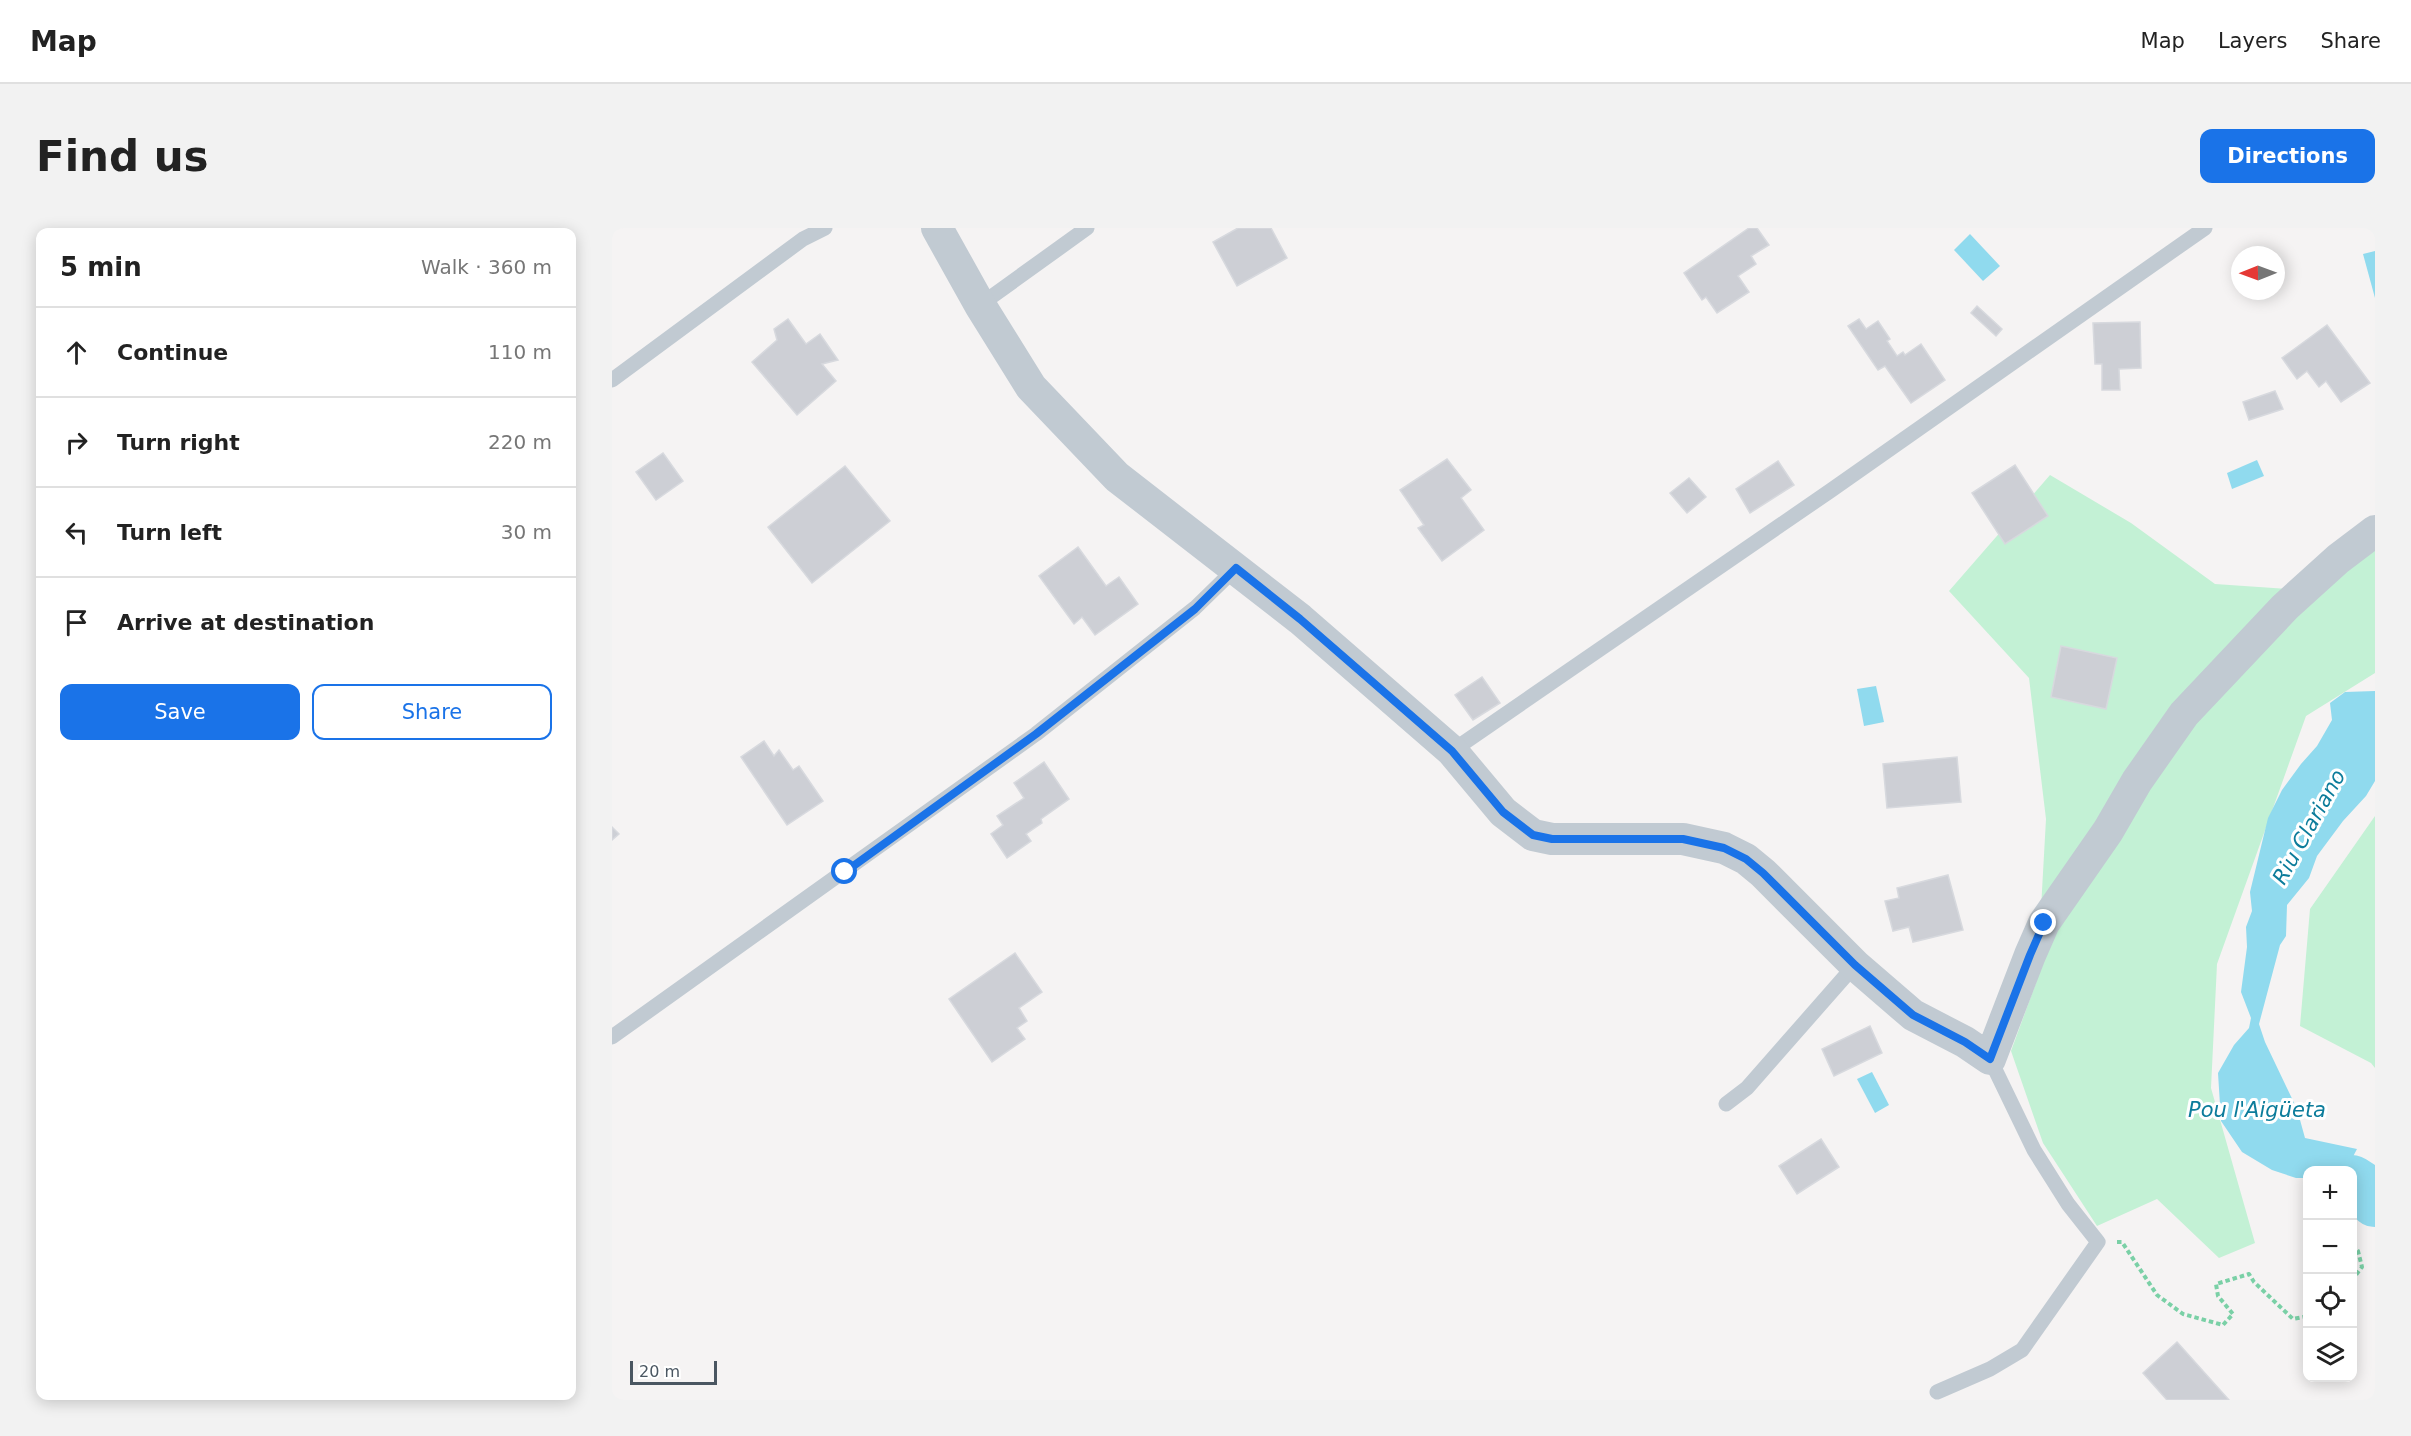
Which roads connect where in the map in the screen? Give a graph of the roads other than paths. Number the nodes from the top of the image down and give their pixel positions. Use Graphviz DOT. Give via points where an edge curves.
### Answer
graph roads {
  1 [pos="825,228"];
  2 [pos="937,228"];
  3 [pos="1087,228"];
  4 [pos="2205,228"];
  5 [pos="980,305"];
  6 [pos="612,380"];
  7 [pos="2375,531"];
  8 [pos="1236,568"];
  9 [pos="1452,751"];
  10 [pos="1855,965"];
  11 [pos="612,1037"];
  12 [pos="1990,1059"];
  13 [pos="1726,1104"];
  14 [pos="1938,1392"];
  1 -- 6 [label="lane" via="803,239"];
  2 -- 5 [label="street"];
  3 -- 5 [label="lane"];
  4 -- 9 [label="lane"];
  5 -- 8 [label="street" via="1031,387 1078,439 1117,477"];
  7 -- 12 [label="street" via="2338,558 2285,607 2184,714 2044,923"];
  8 -- 9 [label="street"];
  8 -- 11 [label="lane" via="1195,609 1036,734"];
  9 -- 10 [label="street" via="1503,812 1533,835 1552,839 1683,839 1724,848 1746,859"];
  10 -- 12 [label="street" via="1913,1015"];
  10 -- 13 [label="lane" via="1747,1088"];
  12 -- 14 [label="lane" via="2034,1150 2098,1242 2022,1350"];
}
